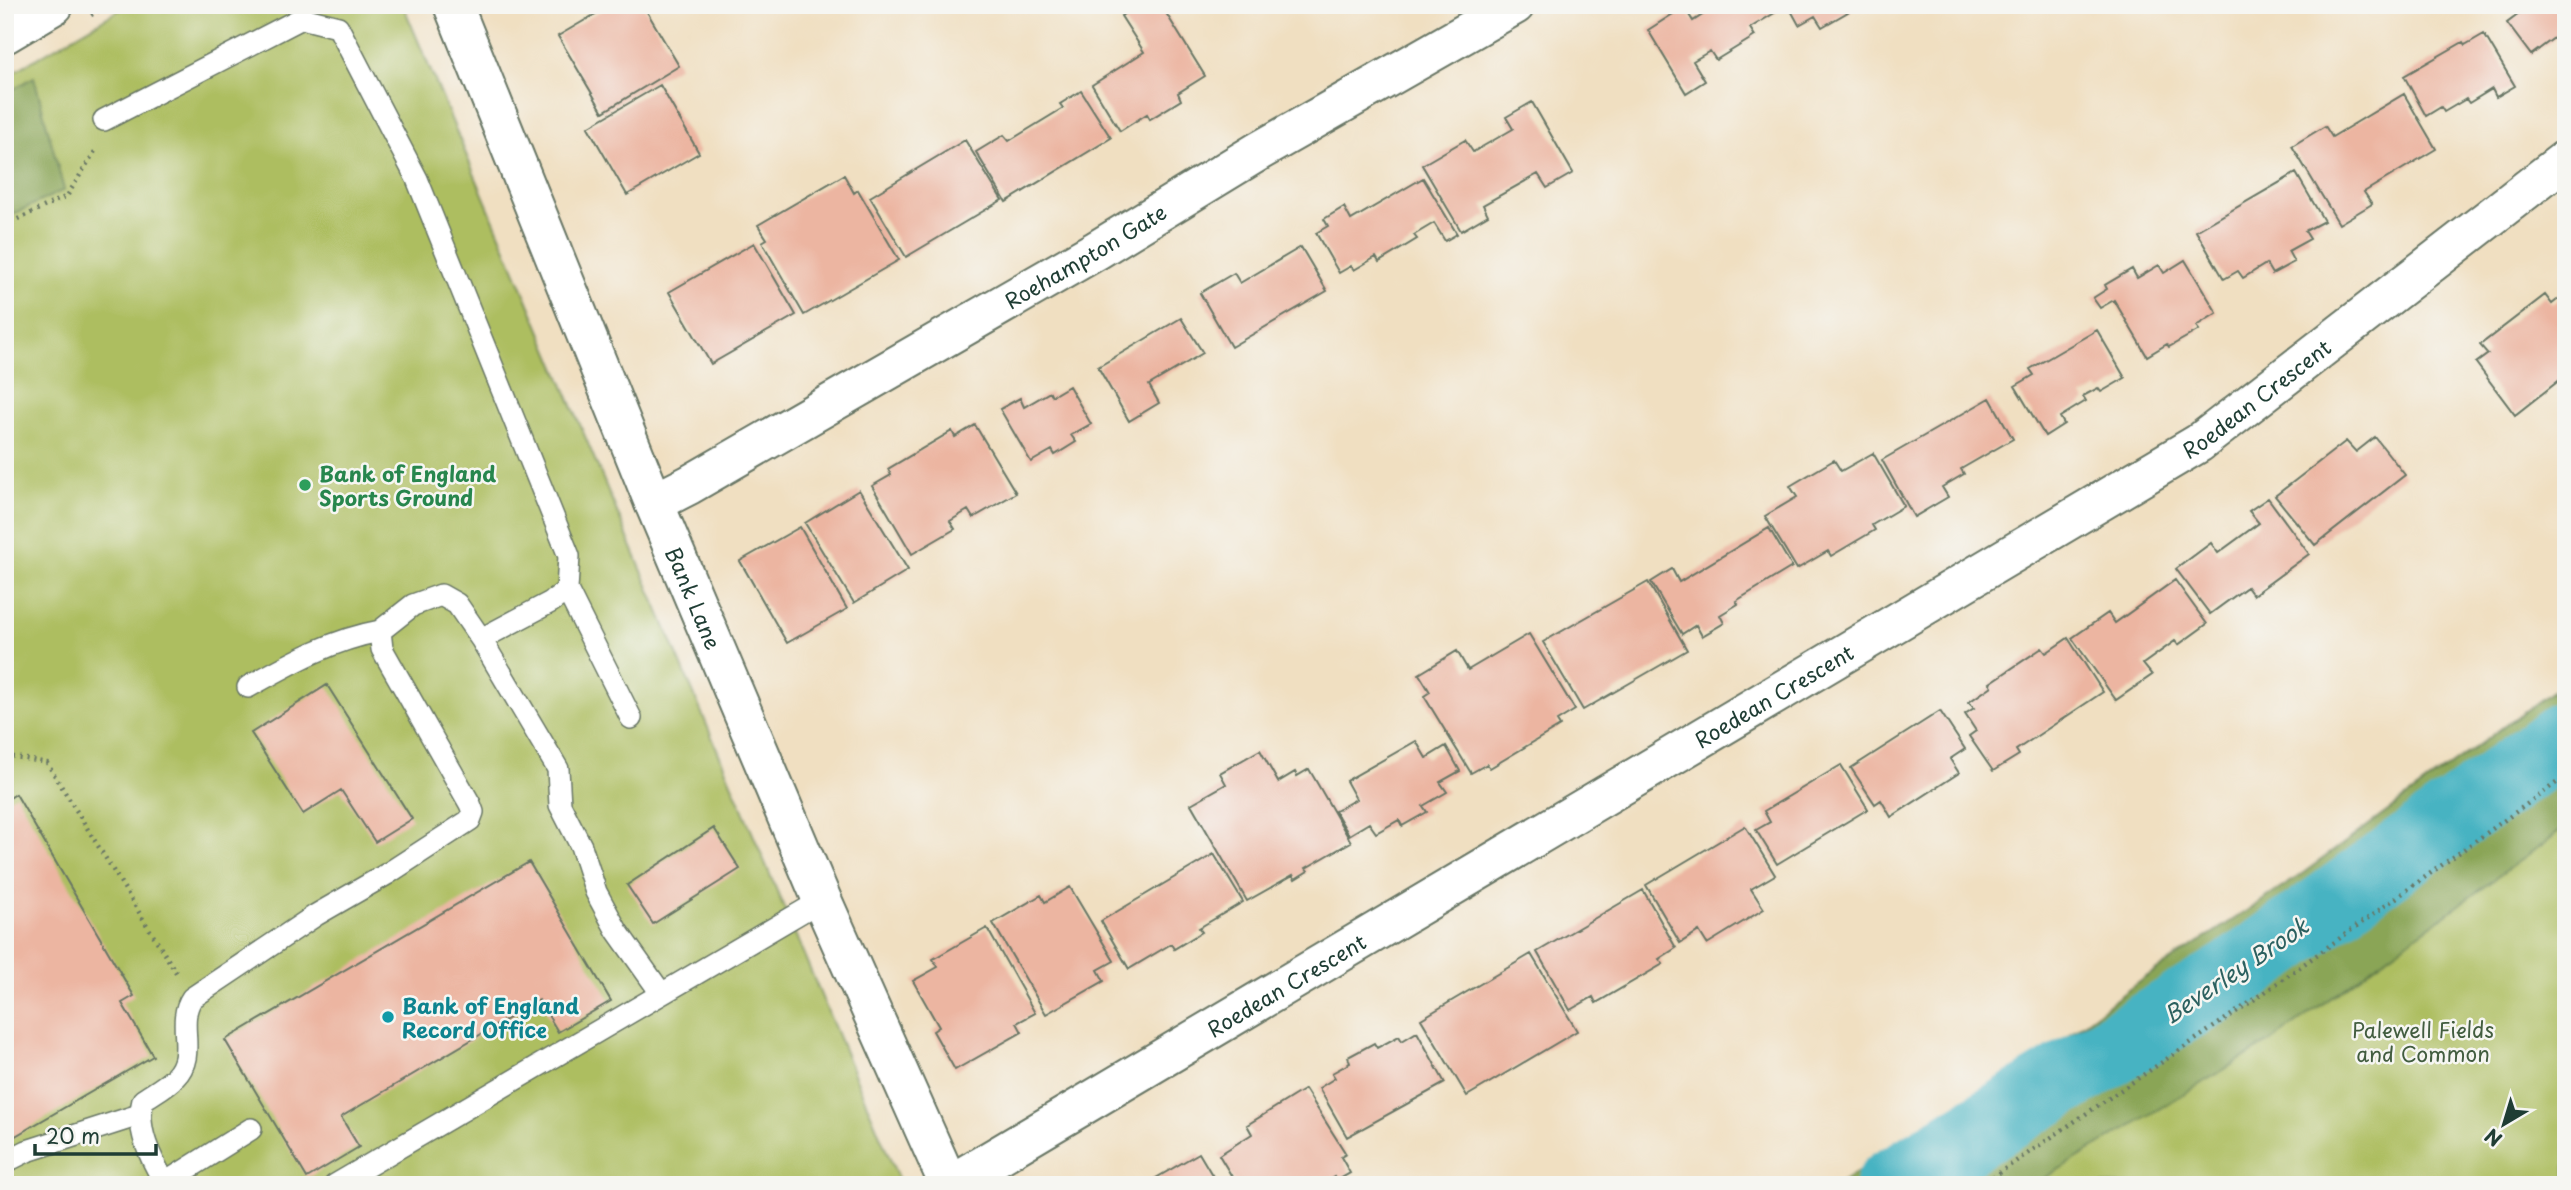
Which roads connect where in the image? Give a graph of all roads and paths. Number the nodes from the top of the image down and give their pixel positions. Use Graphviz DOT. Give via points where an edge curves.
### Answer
graph roads {
  1 [pos="54,5"];
  2 [pos="453,5"];
  3 [pos="1515,5"];
  4 [pos="5,34"];
  5 [pos="104,120"];
  6 [pos="2566,159"];
  7 [pos="5,225"];
  8 [pos="654,503"];
  9 [pos="567,590"];
  10 [pos="380,631"];
  11 [pos="481,639"];
  12 [pos="248,687"];
  13 [pos="631,718"];
  14 [pos="5,755"];
  15 [pos="2566,776"];
  16 [pos="822,900"];
  17 [pos="661,993"];
  18 [pos="192,998"];
  19 [pos="139,1115"];
  20 [pos="251,1129"];
  21 [pos="5,1162"];
  22 [pos="166,1184"];
  23 [pos="335,1185"];
  24 [pos="949,1185"];
  25 [pos="1981,1185"];
  1 -- 4 [label="street"];
  2 -- 8 [label="street, Bank Lane"];
  3 -- 8 [label="street, Roehampton Gate"];
  5 -- 7 [label="path" via="96,149 67,196"];
  5 -- 9 [label="lane" via="302,19 338,27 417,179 569,556"];
  6 -- 24 [label="street, Roedean Crescent" via="2199,443"];
  8 -- 16 [label="street, Bank Lane"];
  9 -- 11 [label="lane"];
  9 -- 13 [label="lane"];
  10 -- 11 [label="lane" via="413,606 441,595 457,604"];
  10 -- 12 [label="lane" via="355,635 307,654"];
  10 -- 18 [label="lane" via="382,649 470,804 470,820"];
  11 -- 17 [label="lane" via="558,769 560,805 581,846 596,892"];
  14 -- 18 [label="path" via="47,763"];
  15 -- 25 [label="path" via="2258,997"];
  16 -- 17 [label="lane"];
  16 -- 24 [label="street, Bank Lane"];
  17 -- 23 [label="lane"];
  18 -- 19 [label="lane" via="184,1020 186,1060 176,1077 143,1100"];
  19 -- 21 [label="lane" via="27,1150"];
  19 -- 22 [label="lane" via="151,1158"];
  20 -- 22 [label="lane"];
}
